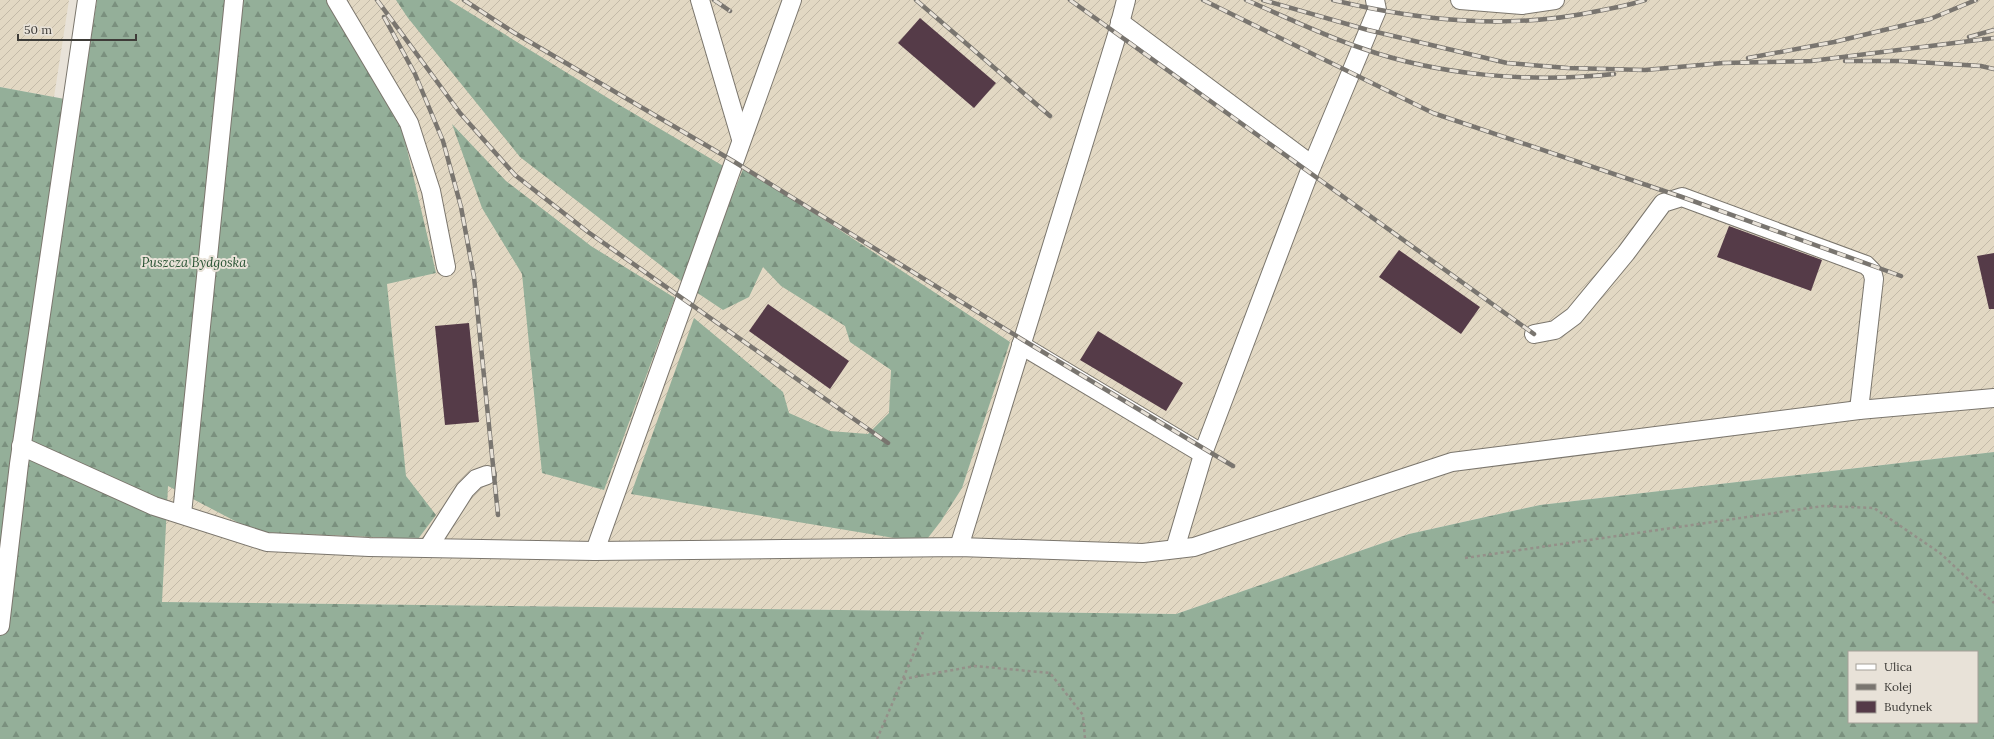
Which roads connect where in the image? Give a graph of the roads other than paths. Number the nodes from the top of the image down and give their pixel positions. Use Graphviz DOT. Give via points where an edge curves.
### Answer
graph roads {
  1 [pos="87,0"];
  2 [pos="234,0"];
  3 [pos="336,0"];
  4 [pos="700,0"];
  5 [pos="792,0"];
  6 [pos="1126,0"];
  7 [pos="1375,0"];
  8 [pos="1460,0"];
  9 [pos="1555,0"];
  10 [pos="1120,22"];
  11 [pos="741,139"];
  12 [pos="1312,166"];
  13 [pos="446,268"];
  14 [pos="1534,334"];
  15 [pos="1021,345"];
  16 [pos="1994,398"];
  17 [pos="1859,410"];
  18 [pos="21,446"];
  19 [pos="1203,454"];
  20 [pos="487,475"];
  21 [pos="182,514"];
  22 [pos="959,547"];
  23 [pos="428,548"];
  24 [pos="1175,549"];
  25 [pos="595,551"];
  26 [pos="0,626"];
  1 -- 18 [label="lane"];
  2 -- 21 [label="lane"];
  3 -- 13 [label="lane" via="409,123 431,191"];
  4 -- 11 [label="lane"];
  5 -- 11 [label="lane"];
  6 -- 10 [label="lane"];
  7 -- 12 [label="lane" via="1377,10"];
  8 -- 9 [label="lane" via="1522,5"];
  10 -- 12 [label="lane"];
  10 -- 15 [label="lane"];
  11 -- 25 [label="lane"];
  12 -- 19 [label="lane"];
  14 -- 17 [label="lane" via="1555,330 1574,316 1663,203 1682,197 1866,265 1872,271 1874,279"];
  15 -- 19 [label="lane"];
  15 -- 22 [label="lane"];
  16 -- 17 [label="lane"];
  17 -- 24 [label="lane" via="1452,462 1194,547"];
  18 -- 21 [label="lane" via="154,506"];
  18 -- 26 [label="lane"];
  19 -- 24 [label="lane"];
  20 -- 23 [label="lane" via="476,479 465,490"];
  21 -- 23 [label="lane" via="267,542"];
  22 -- 24 [label="lane" via="1143,553"];
  22 -- 25 [label="lane"];
  23 -- 25 [label="lane"];
}
